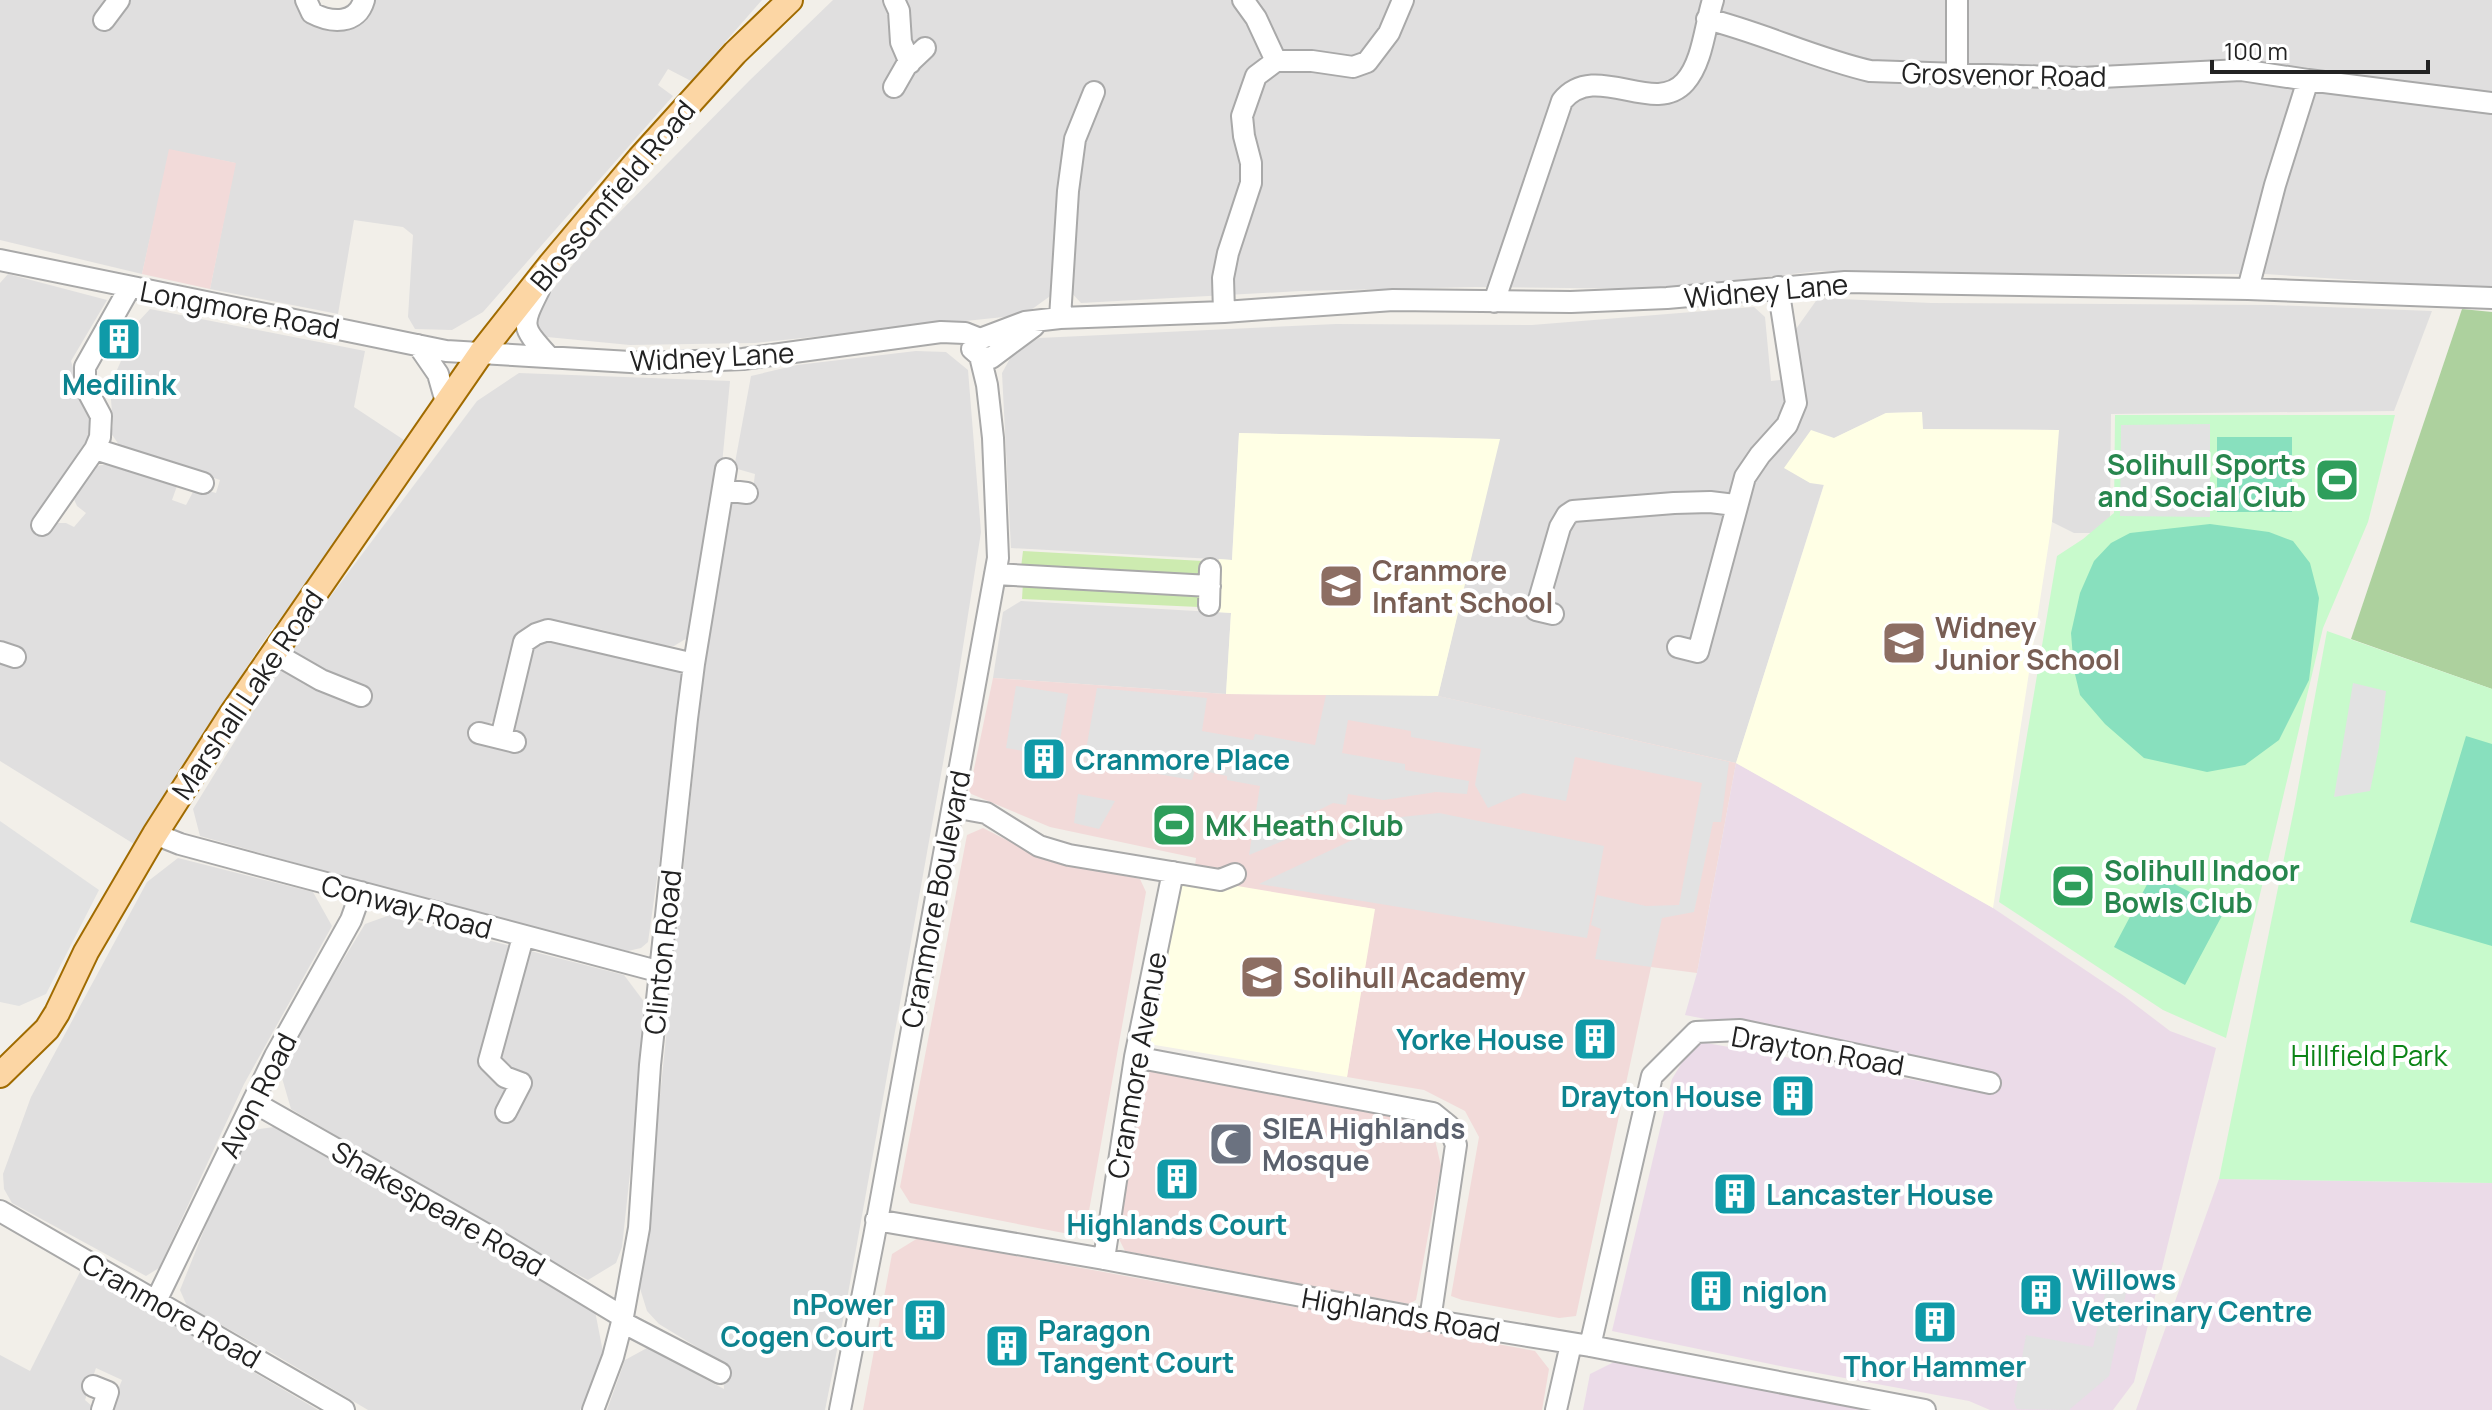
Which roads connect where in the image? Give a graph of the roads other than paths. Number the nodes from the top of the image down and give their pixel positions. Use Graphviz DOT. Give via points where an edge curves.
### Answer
graph roads {
  1 [pos="119,0"];
  2 [pos="306,0"];
  3 [pos="364,0"];
  4 [pos="790,0"];
  5 [pos="894,0"];
  6 [pos="1243,0"];
  7 [pos="1403,0"];
  8 [pos="1957,0"];
  9 [pos="1710,10"];
  10 [pos="104,20"];
  11 [pos="1276,61"];
  12 [pos="1957,75"];
  13 [pos="2308,80"];
  14 [pos="894,87"];
  15 [pos="1094,92"];
  16 [pos="2492,103"];
  17 [pos="0,260"];
  18 [pos="551,264"];
  19 [pos="130,287"];
  20 [pos="1778,287"];
  21 [pos="2248,289"];
  22 [pos="2492,298"];
  23 [pos="1494,302"];
  24 [pos="1224,312"];
  25 [pos="1050,320"];
  26 [pos="418,345"];
  27 [pos="987,348"];
  28 [pos="481,353"];
  29 [pos="548,356"];
  30 [pos="446,402"];
  31 [pos="95,449"];
  32 [pos="726,469"];
  33 [pos="189,486"];
  34 [pos="723,490"];
  35 [pos="747,493"];
  36 [pos="1735,505"];
  37 [pos="56,506"];
  38 [pos="73,519"];
  39 [pos="42,525"];
  40 [pos="995,574"];
  41 [pos="1210,587"];
  42 [pos="1553,614"];
  43 [pos="1678,647"];
  44 [pos="274,653"];
  45 [pos="694,664"];
  46 [pos="361,696"];
  47 [pos="479,733"];
  48 [pos="953,807"];
  49 [pos="155,834"];
  50 [pos="1173,872"];
  51 [pos="1235,874"];
  52 [pos="361,892"];
  53 [pos="523,937"];
  54 [pos="661,972"];
  55 [pos="64,996"];
  56 [pos="0,1050"];
  57 [pos="1135,1057"];
  58 [pos="0,1075"];
  59 [pos="1990,1083"];
  60 [pos="253,1102"];
  61 [pos="506,1112"];
  62 [pos="0,1211"];
  63 [pos="876,1220"];
  64 [pos="1104,1259"];
  65 [pos="156,1301"];
  66 [pos="623,1320"];
  67 [pos="1430,1320"];
  68 [pos="1580,1345"];
  69 [pos="720,1373"];
  70 [pos="93,1386"];
  71 [pos="102,1410"];
  72 [pos="344,1410"];
  73 [pos="593,1410"];
  74 [pos="840,1410"];
  75 [pos="1556,1410"];
  76 [pos="1925,1410"];
  1 -- 10 [label="street"];
  2 -- 3 [label="street" via="312,13 333,21 358,12"];
  4 -- 18 [label="main road, Blossomfield Road" via="735,53"];
  5 -- 14 [label="street" via="901,42 917,55"];
  6 -- 11 [label="street"];
  7 -- 11 [label="street" via="1389,33 1367,62 1353,67"];
  8 -- 12 [label="street"];
  9 -- 12 [label="street, Grosvenor Road" via="1736,26 1840,64 1870,71"];
  9 -- 23 [label="street" via="1695,65 1677,88 1650,93 1600,84 1582,87 1562,101"];
  11 -- 24 [label="street" via="1256,76 1242,116 1251,183 1228,253"];
  12 -- 13 [label="street, Grosvenor Road" via="2081,78 2241,70"];
  13 -- 16 [label="street, Grosvenor Road"];
  13 -- 21 [label="street"];
  15 -- 25 [label="street" via="1075,139"];
  17 -- 19 [label="street, Longmore Road"];
  18 -- 28 [label="main road, Blossomfield Road"];
  18 -- 29 [label="street" via="525,318 527,333"];
  19 -- 26 [label="street, Longmore Road"];
  19 -- 31 [label="street" via="85,367 85,386 101,416"];
  20 -- 21 [label="street, Widney Lane" via="1845,282"];
  20 -- 23 [label="street, Widney Lane" via="1667,298"];
  20 -- 36 [label="street" via="1796,403 1787,425 1745,477"];
  21 -- 22 [label="street, Widney Lane"];
  23 -- 24 [label="street, Widney Lane" via="1393,300"];
  24 -- 25 [label="street, Widney Lane"];
  25 -- 27 [label="street, Widney Lane" via="1006,328"];
  26 -- 28 [label="street, Longmore Road"];
  26 -- 30 [label="street" via="438,374"];
  27 -- 29 [label="street, Widney Lane" via="965,333 941,332 743,359 647,363"];
  27 -- 40 [label="street, Cranmore Boulevard" via="998,536"];
  28 -- 29 [label="street, Widney Lane"];
  28 -- 30 [label="main road, Blossomfield Road"];
  30 -- 44 [label="main road, Marshall Lake Road"];
  31 -- 33 [label="street"];
  31 -- 37 [label="street"];
  32 -- 34 [label="street, Clinton Road"];
  34 -- 35 [label="street"];
  34 -- 45 [label="street, Clinton Road"];
  36 -- 42 [label="street" via="1674,503 1573,511 1560,527 1536,610"];
  36 -- 43 [label="street" via="1698,652"];
  37 -- 38 [label="street"];
  37 -- 39 [label="street"];
  40 -- 41 [label="street"];
  40 -- 48 [label="street, Cranmore Boulevard"];
  44 -- 46 [label="street"];
  44 -- 49 [label="main road, Marshall Lake Road"];
  45 -- 47 [label="street" via="548,630 524,642 508,740"];
  45 -- 54 [label="street, Clinton Road"];
  48 -- 50 [label="street" via="986,813 1039,846 1069,855"];
  48 -- 63 [label="street, Cranmore Boulevard"];
  49 -- 52 [label="street, Conway Road"];
  49 -- 55 [label="main road, Marshall Lake Road"];
  50 -- 51 [label="street" via="1220,880"];
  50 -- 57 [label="street, Cranmore Avenue"];
  52 -- 53 [label="street, Conway Road"];
  52 -- 60 [label="street, Avon Road"];
  53 -- 54 [label="street, Conway Road"];
  53 -- 61 [label="street" via="489,1061 505,1077 521,1083"];
  54 -- 66 [label="street, Clinton Road" via="639,1228"];
  55 -- 56 [label="main road, Marshall Lake Road"];
  55 -- 58 [label="main road, Marshall Lake Road" via="47,1029"];
  57 -- 64 [label="street, Cranmore Avenue"];
  57 -- 67 [label="street" via="1433,1113 1449,1126 1456,1145"];
  59 -- 68 [label="street, Drayton Road" via="1740,1030 1696,1032 1652,1076"];
  60 -- 65 [label="street, Avon Road"];
  60 -- 66 [label="street, Shakespeare Road" via="489,1236"];
  62 -- 65 [label="street, Cranmore Road"];
  63 -- 64 [label="street, Highlands Road"];
  63 -- 74 [label="street, Cranmore Boulevard"];
  64 -- 67 [label="street, Highlands Road"];
  65 -- 72 [label="street, Cranmore Road"];
  66 -- 69 [label="street, Shakespeare Road"];
  66 -- 73 [label="street, Clinton Road"];
  67 -- 68 [label="street, Highlands Road"];
  68 -- 75 [label="street, Drayton Road"];
  68 -- 76 [label="street, Highlands Road"];
  70 -- 71 [label="street" via="108,1392"];
}
